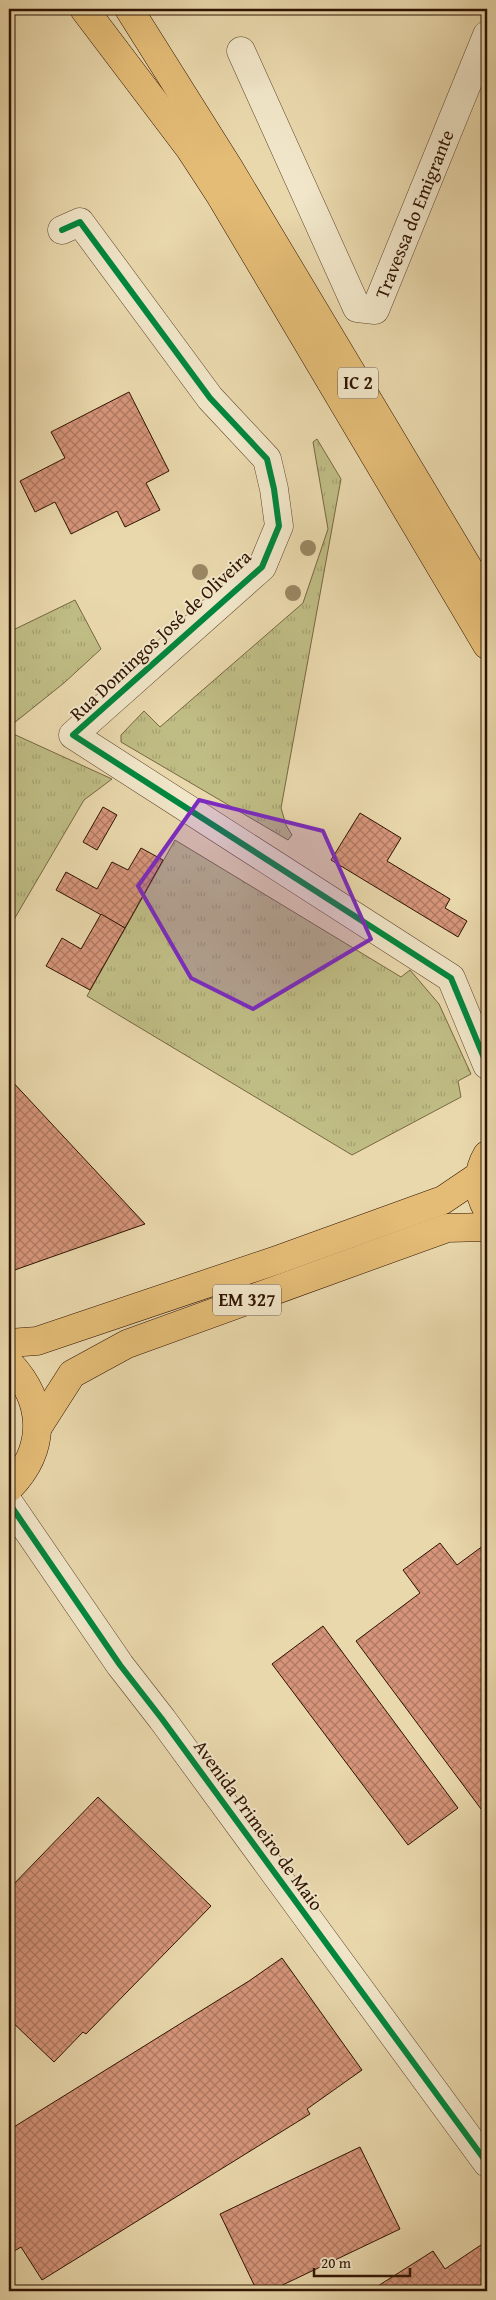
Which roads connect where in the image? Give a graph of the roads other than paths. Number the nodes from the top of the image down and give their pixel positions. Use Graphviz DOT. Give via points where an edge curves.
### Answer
graph roads {
  1 [pos="84,9"];
  2 [pos="129,9"];
  3 [pos="487,35"];
  4 [pos="241,51"];
  5 [pos="62,230"];
  6 [pos="487,599"];
  7 [pos="487,646"];
  8 [pos="487,1065"];
  9 [pos="483,1165"];
  10 [pos="487,1209"];
  11 [pos="487,1227"];
  12 [pos="9,1343"];
  13 [pos="9,1364"];
  14 [pos="38,1428"];
  15 [pos="9,1488"];
  16 [pos="9,1503"];
  17 [pos="487,2163"];
  1 -- 7 [label="main road, IC 2" via="220,195"];
  2 -- 6 [label="main road, IC 2" via="234,176"];
  3 -- 4 [label="street, Travessa do Emigrante" via="375,310 357,308"];
  5 -- 8 [label="street, Rua Domingos José de Oliveira" via="80,222 210,398 268,460 279,526 262,567 73,735 451,978"];
  9 -- 10 [label="main road, EM 327" via="480,1189"];
  9 -- 12 [label="main road, EM 327" via="443,1200 37,1341"];
  11 -- 14 [label="main road, EM 327" via="447,1228 127,1344 72,1374"];
  13 -- 14 [label="main road, EM 327" via="23,1378 34,1402"];
  14 -- 15 [label="main road, EM 327" via="33,1453 21,1476"];
  16 -- 17 [label="street, Avenida Primeiro de Maio" via="120,1664"];
}
